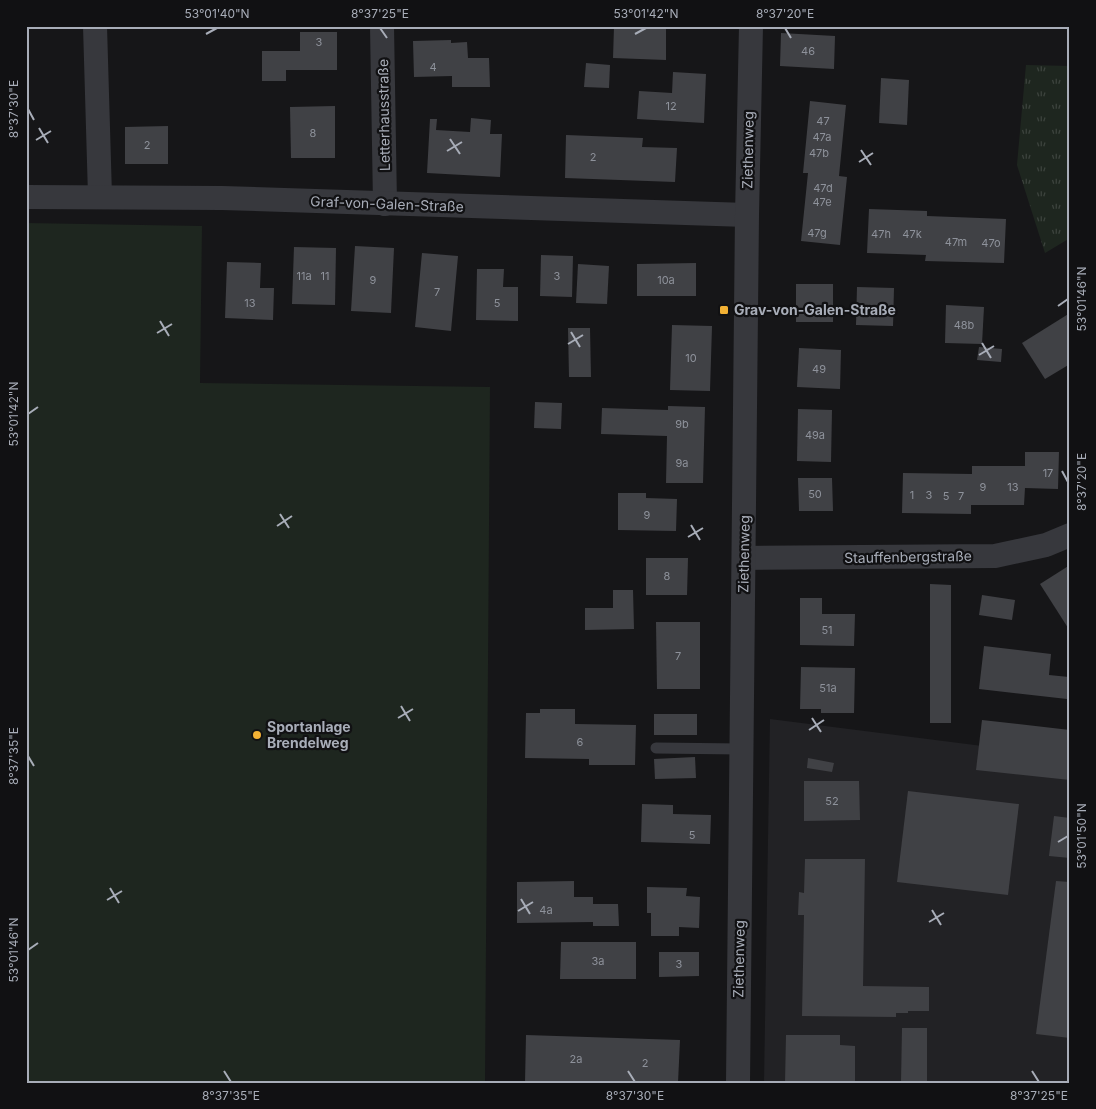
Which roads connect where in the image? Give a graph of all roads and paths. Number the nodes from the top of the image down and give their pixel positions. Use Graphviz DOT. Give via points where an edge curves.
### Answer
graph roads {
  1 [pos="95,26"];
  2 [pos="382,26"];
  3 [pos="751,26"];
  4 [pos="100,196"];
  5 [pos="26,197"];
  6 [pos="385,204"];
  7 [pos="747,215"];
  8 [pos="1070,535"];
  9 [pos="744,558"];
  10 [pos="656,748"];
  11 [pos="742,749"];
  12 [pos="738,1083"];
  1 -- 4 [label="street"];
  2 -- 6 [label="street, Letterhausstraße"];
  3 -- 7 [label="street, Ziethenweg"];
  4 -- 5 [label="street, Graf-von-Galen-Straße"];
  4 -- 6 [label="street, Graf-von-Galen-Straße"];
  6 -- 7 [label="street, Graf-von-Galen-Straße"];
  7 -- 9 [label="street, Ziethenweg"];
  8 -- 9 [label="street, Stauffenbergstraße" via="1046,545 995,556"];
  9 -- 11 [label="street, Ziethenweg"];
  10 -- 11 [label="lane"];
  11 -- 12 [label="street, Ziethenweg"];
}
